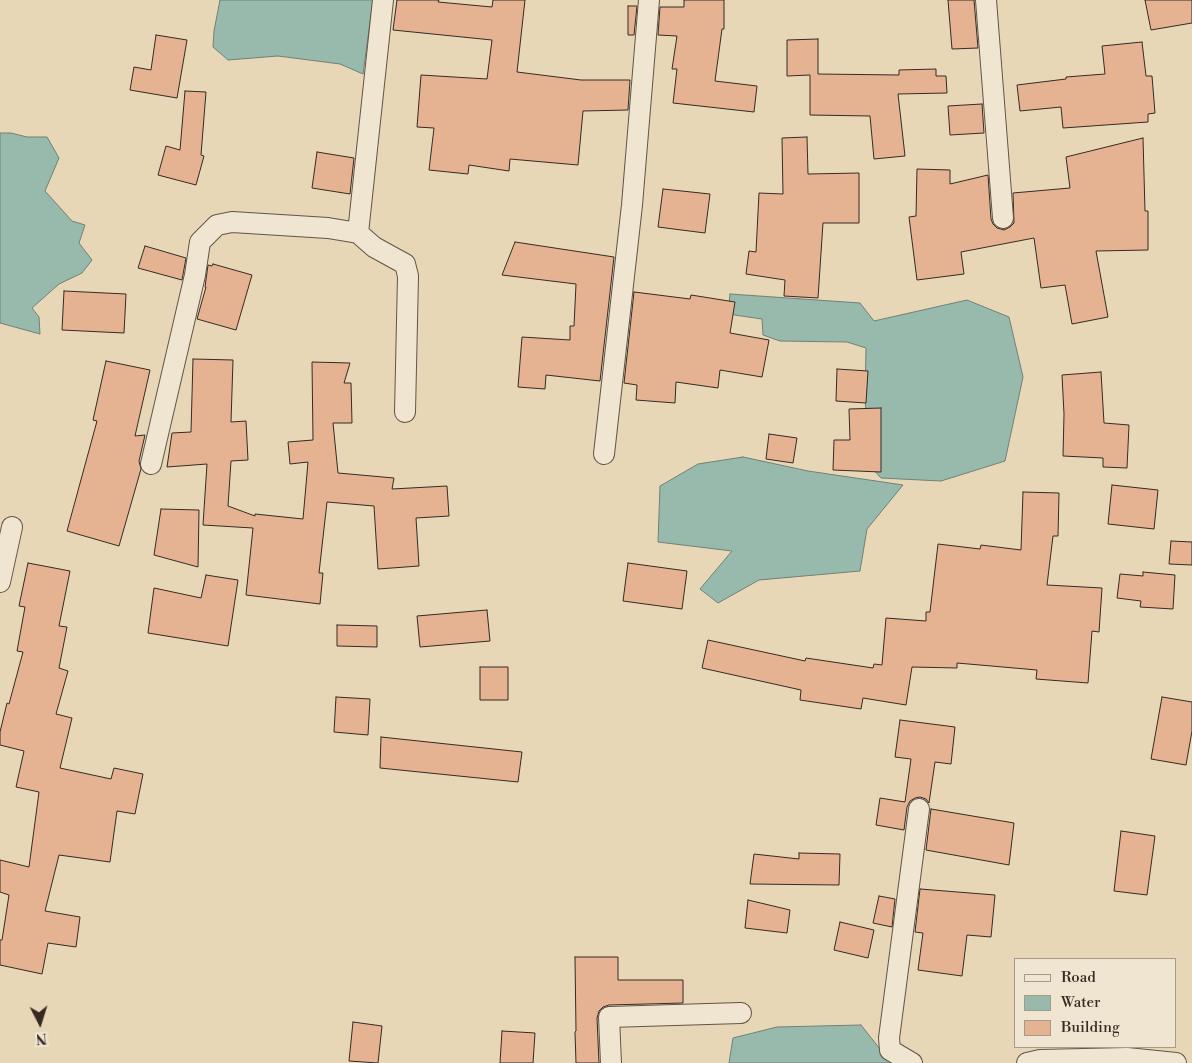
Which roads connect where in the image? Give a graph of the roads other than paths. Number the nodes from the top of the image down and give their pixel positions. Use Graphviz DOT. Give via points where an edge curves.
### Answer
graph roads {
  1 [pos="383,0"];
  2 [pos="649,0"];
  3 [pos="986,0"];
  4 [pos="1003,218"];
  5 [pos="358,233"];
  6 [pos="405,412"];
  7 [pos="604,454"];
  8 [pos="151,464"];
  9 [pos="12,527"];
  10 [pos="0,582"];
  11 [pos="919,809"];
  12 [pos="741,1013"];
  13 [pos="611,1063"];
  14 [pos="912,1063"];
  15 [pos="1027,1063"];
  16 [pos="1176,1063"];
  1 -- 5 [label="street"];
  2 -- 7 [label="street" via="632,205"];
  3 -- 4 [label="street"];
  5 -- 6 [label="street" via="374,247 405,264 408,276"];
  5 -- 8 [label="street" via="232,222 217,225 200,242 196,275"];
  9 -- 10 [label="street"];
  11 -- 14 [label="street" via="889,1038 890,1050"];
  12 -- 13 [label="street" via="609,1017"];
  15 -- 16 [label="street" via="1127,1058"];
}
